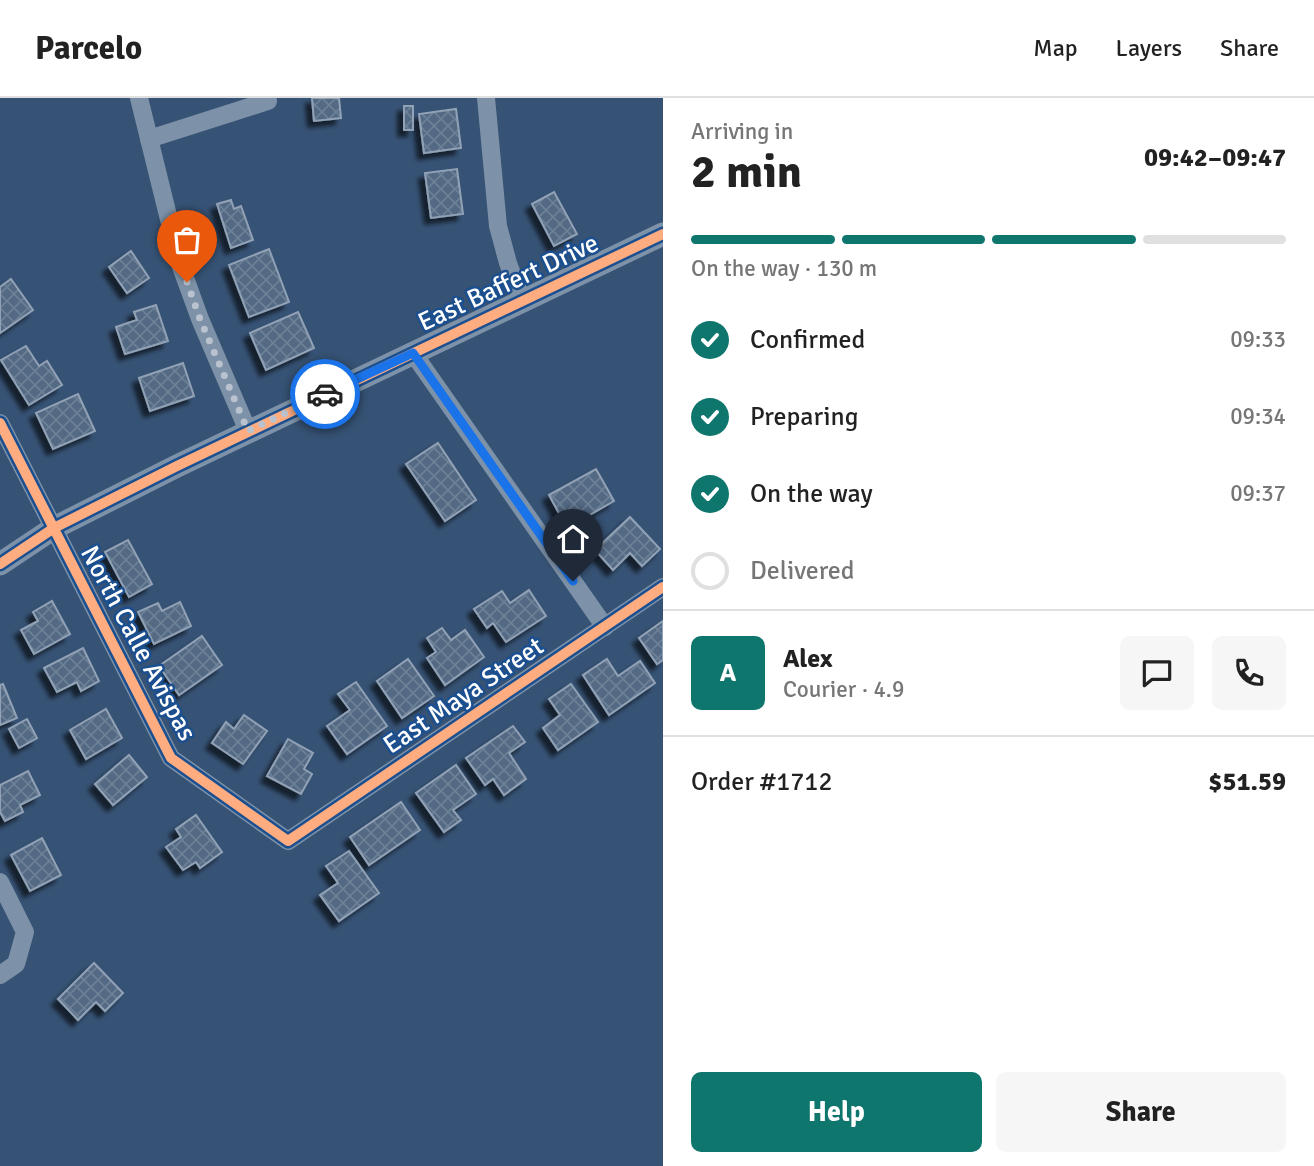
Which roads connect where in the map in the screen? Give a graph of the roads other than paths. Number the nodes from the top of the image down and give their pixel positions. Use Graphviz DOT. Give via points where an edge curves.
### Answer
graph roads {
  1 [pos="139,98"];
  2 [pos="486,98"];
  3 [pos="268,101"];
  4 [pos="149,139"];
  5 [pos="663,234"];
  6 [pos="522,301"];
  7 [pos="413,353"];
  8 [pos="0,423"];
  9 [pos="248,431"];
  10 [pos="54,528"];
  11 [pos="0,564"];
  12 [pos="663,587"];
  13 [pos="605,627"];
  14 [pos="289,841"];
  15 [pos="0,882"];
  16 [pos="0,975"];
  1 -- 4 [label="street"];
  2 -- 6 [label="street" via="498,226"];
  3 -- 4 [label="street"];
  4 -- 9 [label="street" via="180,264"];
  5 -- 6 [label="street, East Baffert Drive"];
  6 -- 7 [label="street, East Baffert Drive"];
  7 -- 9 [label="street, East Baffert Drive"];
  7 -- 13 [label="street"];
  8 -- 10 [label="street, North Calle Avispas"];
  9 -- 10 [label="street, East Baffert Drive"];
  10 -- 11 [label="street, East Baffert Drive"];
  10 -- 14 [label="street, North Calle Avispas" via="171,758"];
  12 -- 13 [label="street, East Maya Street"];
  13 -- 14 [label="street, East Maya Street"];
  15 -- 16 [label="street" via="24,932 16,964"];
}
